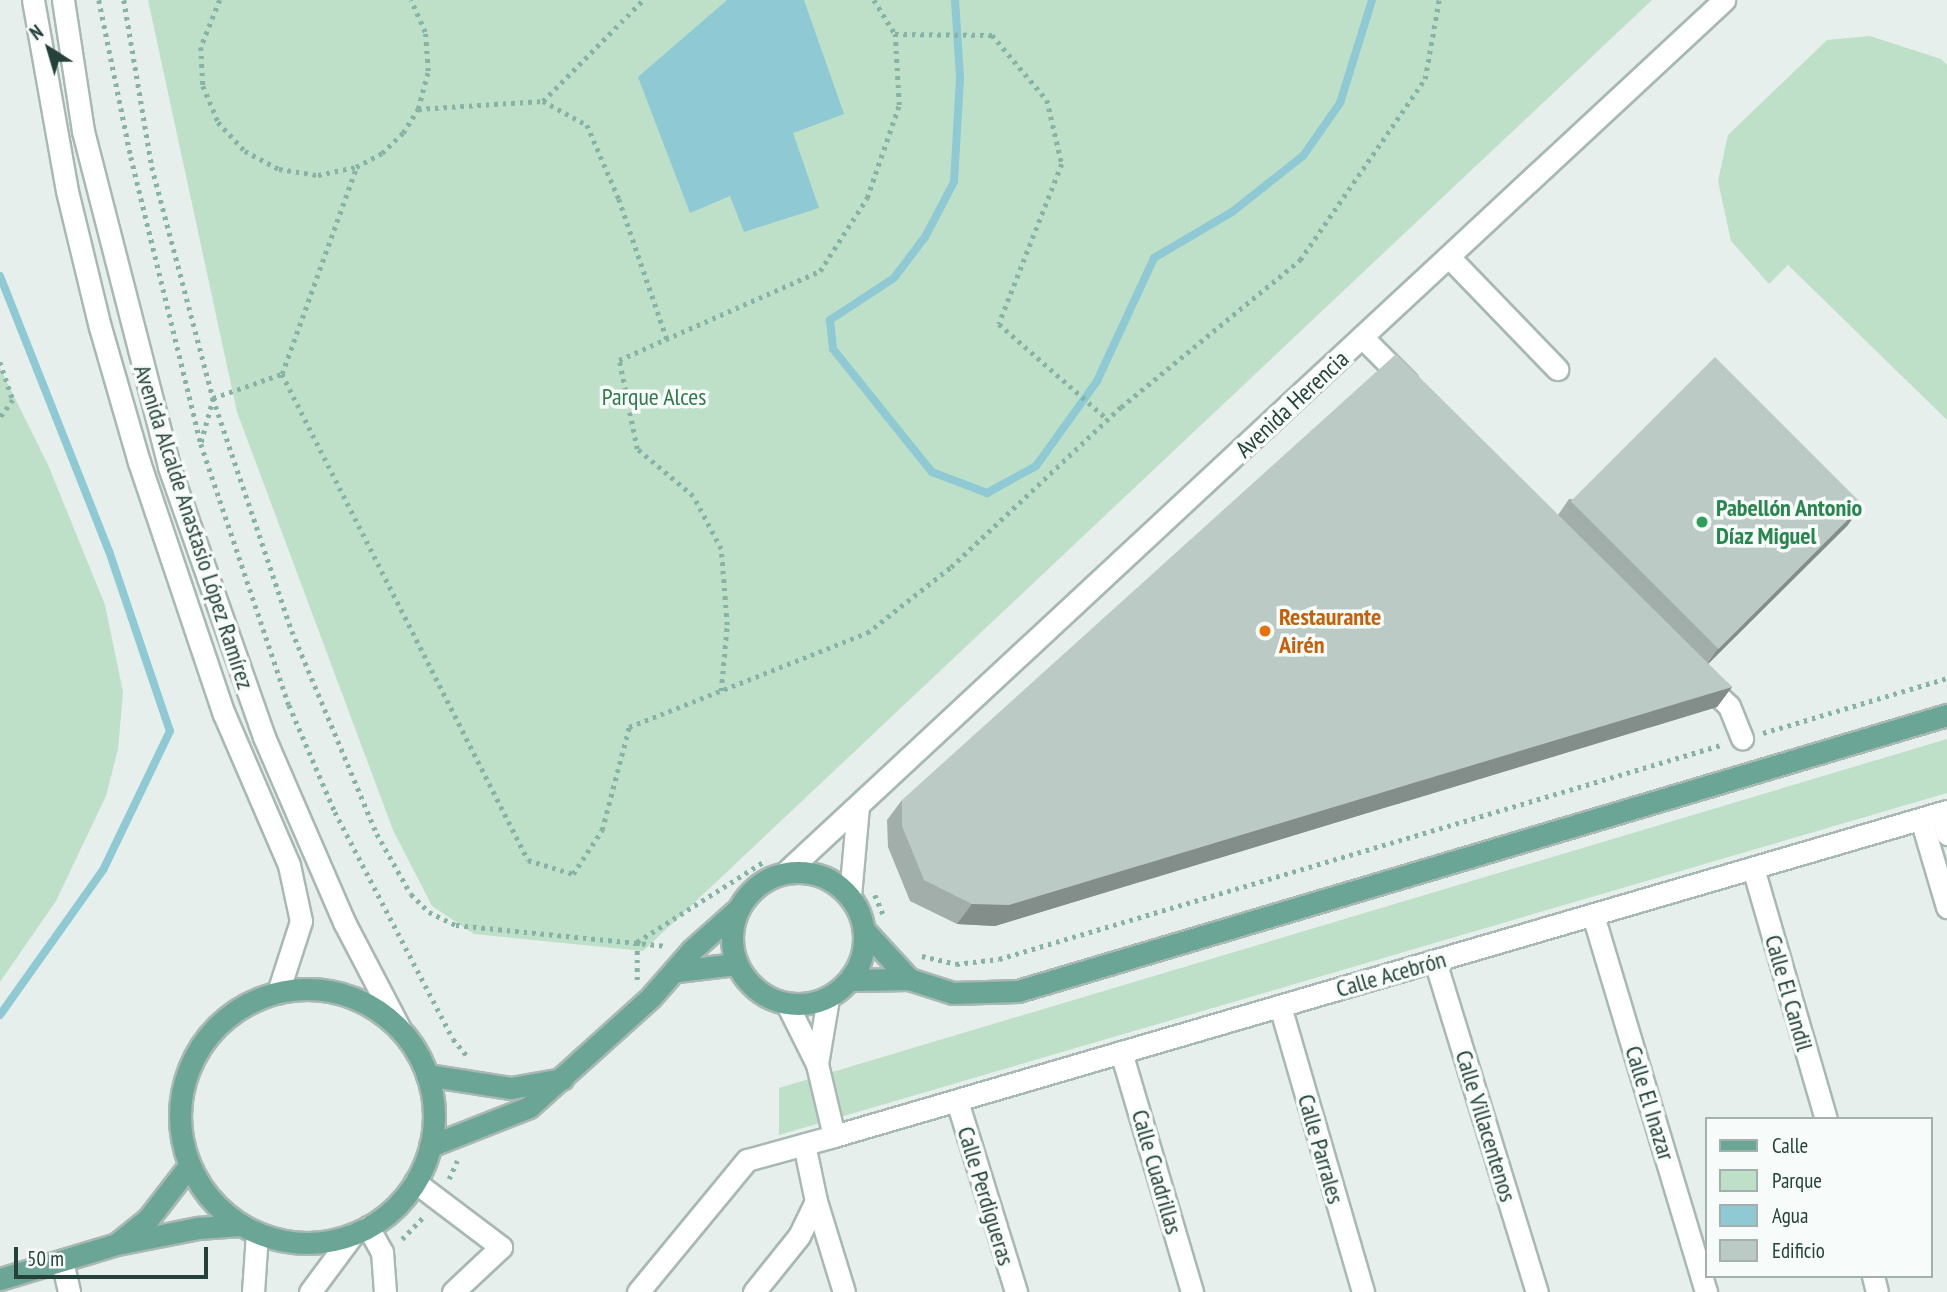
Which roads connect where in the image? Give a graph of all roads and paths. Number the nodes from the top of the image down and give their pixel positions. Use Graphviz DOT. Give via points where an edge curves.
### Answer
graph roads {
  1 [pos="33,0"];
  2 [pos="63,0"];
  3 [pos="99,0"];
  4 [pos="124,0"];
  5 [pos="220,0"];
  6 [pos="411,0"];
  7 [pos="643,0"];
  8 [pos="874,0"];
  9 [pos="1439,0"];
  10 [pos="1724,0"];
  11 [pos="895,34"];
  12 [pos="543,101"];
  13 [pos="418,108"];
  14 [pos="356,167"];
  15 [pos="1449,257"];
  16 [pos="667,338"];
  17 [pos="1363,338"];
  18 [pos="0,362"];
  19 [pos="1557,369"];
  20 [pos="282,374"];
  21 [pos="1420,396"];
  22 [pos="213,398"];
  23 [pos="0,418"];
  24 [pos="1107,419"];
  25 [pos="201,444"];
  26 [pos="1690,667"];
  27 [pos="1947,678"];
  28 [pos="721,691"];
  29 [pos="1947,715"];
  30 [pos="1742,739"];
  31 [pos="858,806"];
  32 [pos="1936,814"];
  33 [pos="1947,834"];
  34 [pos="778,851"];
  35 [pos="1753,868"];
  36 [pos="786,872"];
  37 [pos="875,886"];
  38 [pos="850,896"];
  39 [pos="1947,907"];
  40 [pos="738,909"];
  41 [pos="1593,915"];
  42 [pos="887,923"];
  43 [pos="865,932"];
  44 [pos="637,942"];
  45 [pos="911,949"];
  46 [pos="692,950"];
  47 [pos="1435,961"];
  48 [pos="736,964"];
  49 [pos="677,971"];
  50 [pos="909,979"];
  51 [pos="850,980"];
  52 [pos="628,987"];
  53 [pos="278,992"];
  54 [pos="828,998"];
  55 [pos="787,1004"];
  56 [pos="1280,1006"];
  57 [pos="400,1029"];
  58 [pos="1122,1052"];
  59 [pos="470,1060"];
  60 [pos="817,1064"];
  61 [pos="427,1075"];
  62 [pos="564,1079"];
  63 [pos="957,1101"];
  64 [pos="1825,1117"];
  65 [pos="834,1136"];
  66 [pos="804,1144"];
  67 [pos="430,1146"];
  68 [pos="189,1166"];
  69 [pos="415,1182"];
  70 [pos="816,1201"];
  71 [pos="249,1229"];
  72 [pos="360,1230"];
  73 [pos="117,1244"];
  74 [pos="62,1261"];
  75 [pos="0,1279"];
  76 [pos="69,1292"];
  77 [pos="253,1292"];
  78 [pos="310,1292"];
  79 [pos="385,1292"];
  80 [pos="453,1292"];
  81 [pos="638,1292"];
  82 [pos="754,1292"];
  83 [pos="844,1292"];
  84 [pos="1016,1292"];
  85 [pos="1192,1292"];
  86 [pos="1363,1292"];
  87 [pos="1537,1292"];
  88 [pos="1706,1292"];
  1 -- 53 [label="street, Avenida Alcalde Anastasio López Ramírez" via="67,191 139,462 224,714 289,865 302,921"];
  2 -- 57 [label="street, Avenida Alcalde Anastasio López Ramírez" via="83,131 169,467 264,737 344,922"];
  3 -- 25 [label="path" via="131,157"];
  4 -- 22 [label="path" via="152,167"];
  5 -- 14 [label="path" via="201,47 203,86 218,122 244,151 279,169 318,175"];
  6 -- 13 [label="path" via="425,32 427,58"];
  7 -- 12 [label="path"];
  8 -- 11 [label="path"];
  9 -- 24 [label="path" via="1425,79 1300,260"];
  10 -- 15 [label="street, Avenida Herencia"];
  11 -- 16 [label="path" via="899,105 867,198 820,271"];
  11 -- 24 [label="path" via="992,35 1047,100 1062,164 999,324"];
  12 -- 13 [label="path"];
  12 -- 16 [label="path" via="587,125 619,199"];
  13 -- 14 [label="path" via="403,133"];
  14 -- 20 [label="path"];
  15 -- 17 [label="street, Avenida Herencia"];
  15 -- 19 [label="street"];
  16 -- 28 [label="path" via="619,360 637,449 693,496 721,549 727,625"];
  17 -- 21 [label="street"];
  17 -- 31 [label="street, Avenida Herencia"];
  18 -- 23 [label="path" via="13,400"];
  20 -- 22 [label="path"];
  20 -- 28 [label="path" via="528,860 573,874 602,830 629,727"];
  22 -- 25 [label="path"];
  22 -- 44 [label="path" via="292,631 377,834 411,894 429,912 456,925"];
  24 -- 28 [label="path" via="951,568 867,633"];
  25 -- 59 [label="path" via="289,705 335,812 453,1039"];
  26 -- 30 [label="street" via="1729,706"];
  27 -- 30 [label="path"];
  29 -- 50 [label="main road" via="1018,990 953,993"];
  30 -- 45 [label="path" via="999,959 956,964 920,956"];
  31 -- 36 [label="street, Avenida Herencia"];
  31 -- 38 [label="street"];
  32 -- 33 [label="street"];
  32 -- 35 [label="street, Calle Acebrón"];
  32 -- 39 [label="street"];
  34 -- 44 [label="path"];
  35 -- 41 [label="street, Calle Acebrón"];
  35 -- 64 [label="street, Calle El Candil"];
  36 -- 38 [label="main road" via="821,876"];
  36 -- 40 [label="main road" via="757,885"];
  37 -- 42 [label="path"];
  38 -- 43 [label="main road"];
  40 -- 46 [label="main road"];
  40 -- 48 [label="main road" via="731,936"];
  41 -- 47 [label="street, Calle Acebrón"];
  41 -- 88 [label="street, Calle El Inazar"];
  43 -- 50 [label="main road"];
  43 -- 51 [label="main road" via="862,957"];
  44 -- 46 [label="path"];
  44 -- 52 [label="path" via="636,979"];
  46 -- 49 [label="main road"];
  47 -- 56 [label="street, Calle Acebrón"];
  47 -- 87 [label="street, Calle Villacentenos"];
  48 -- 49 [label="main road"];
  48 -- 55 [label="main road" via="757,990"];
  49 -- 62 [label="main road"];
  50 -- 51 [label="main road"];
  51 -- 54 [label="main road"];
  53 -- 57 [label="main road" via="331,991 357,999"];
  53 -- 68 [label="main road" via="244,1006 215,1029 193,1058 180,1130"];
  54 -- 55 [label="main road"];
  54 -- 60 [label="street"];
  55 -- 60 [label="street"];
  56 -- 58 [label="street, Calle Acebrón"];
  56 -- 86 [label="street, Calle Parrales"];
  57 -- 61 [label="main road"];
  58 -- 63 [label="street, Calle Acebrón"];
  58 -- 85 [label="street, Calle Cuadrillas"];
  60 -- 65 [label="street"];
  61 -- 62 [label="main road" via="511,1088"];
  61 -- 67 [label="main road" via="433,1098"];
  62 -- 67 [label="main road" via="529,1107"];
  63 -- 65 [label="street, Calle Acebrón"];
  63 -- 84 [label="street, Calle Perdigueras"];
  65 -- 66 [label="street, Calle Acebrón"];
  66 -- 70 [label="street"];
  66 -- 81 [label="street, Calle Acebrón" via="747,1160"];
  67 -- 69 [label="main road"];
  68 -- 71 [label="main road" via="211,1200"];
  68 -- 73 [label="main road" via="148,1219"];
  69 -- 72 [label="main road" via="395,1207"];
  69 -- 80 [label="street" via="501,1247"];
  70 -- 82 [label="street" via="799,1236"];
  70 -- 83 [label="street"];
  71 -- 72 [label="main road" via="305,1243"];
  71 -- 73 [label="main road" via="198,1228"];
  71 -- 77 [label="street"];
  72 -- 78 [label="street"];
  72 -- 79 [label="street" via="382,1252"];
  73 -- 74 [label="main road"];
  74 -- 75 [label="main road"];
  74 -- 76 [label="street"];
}
